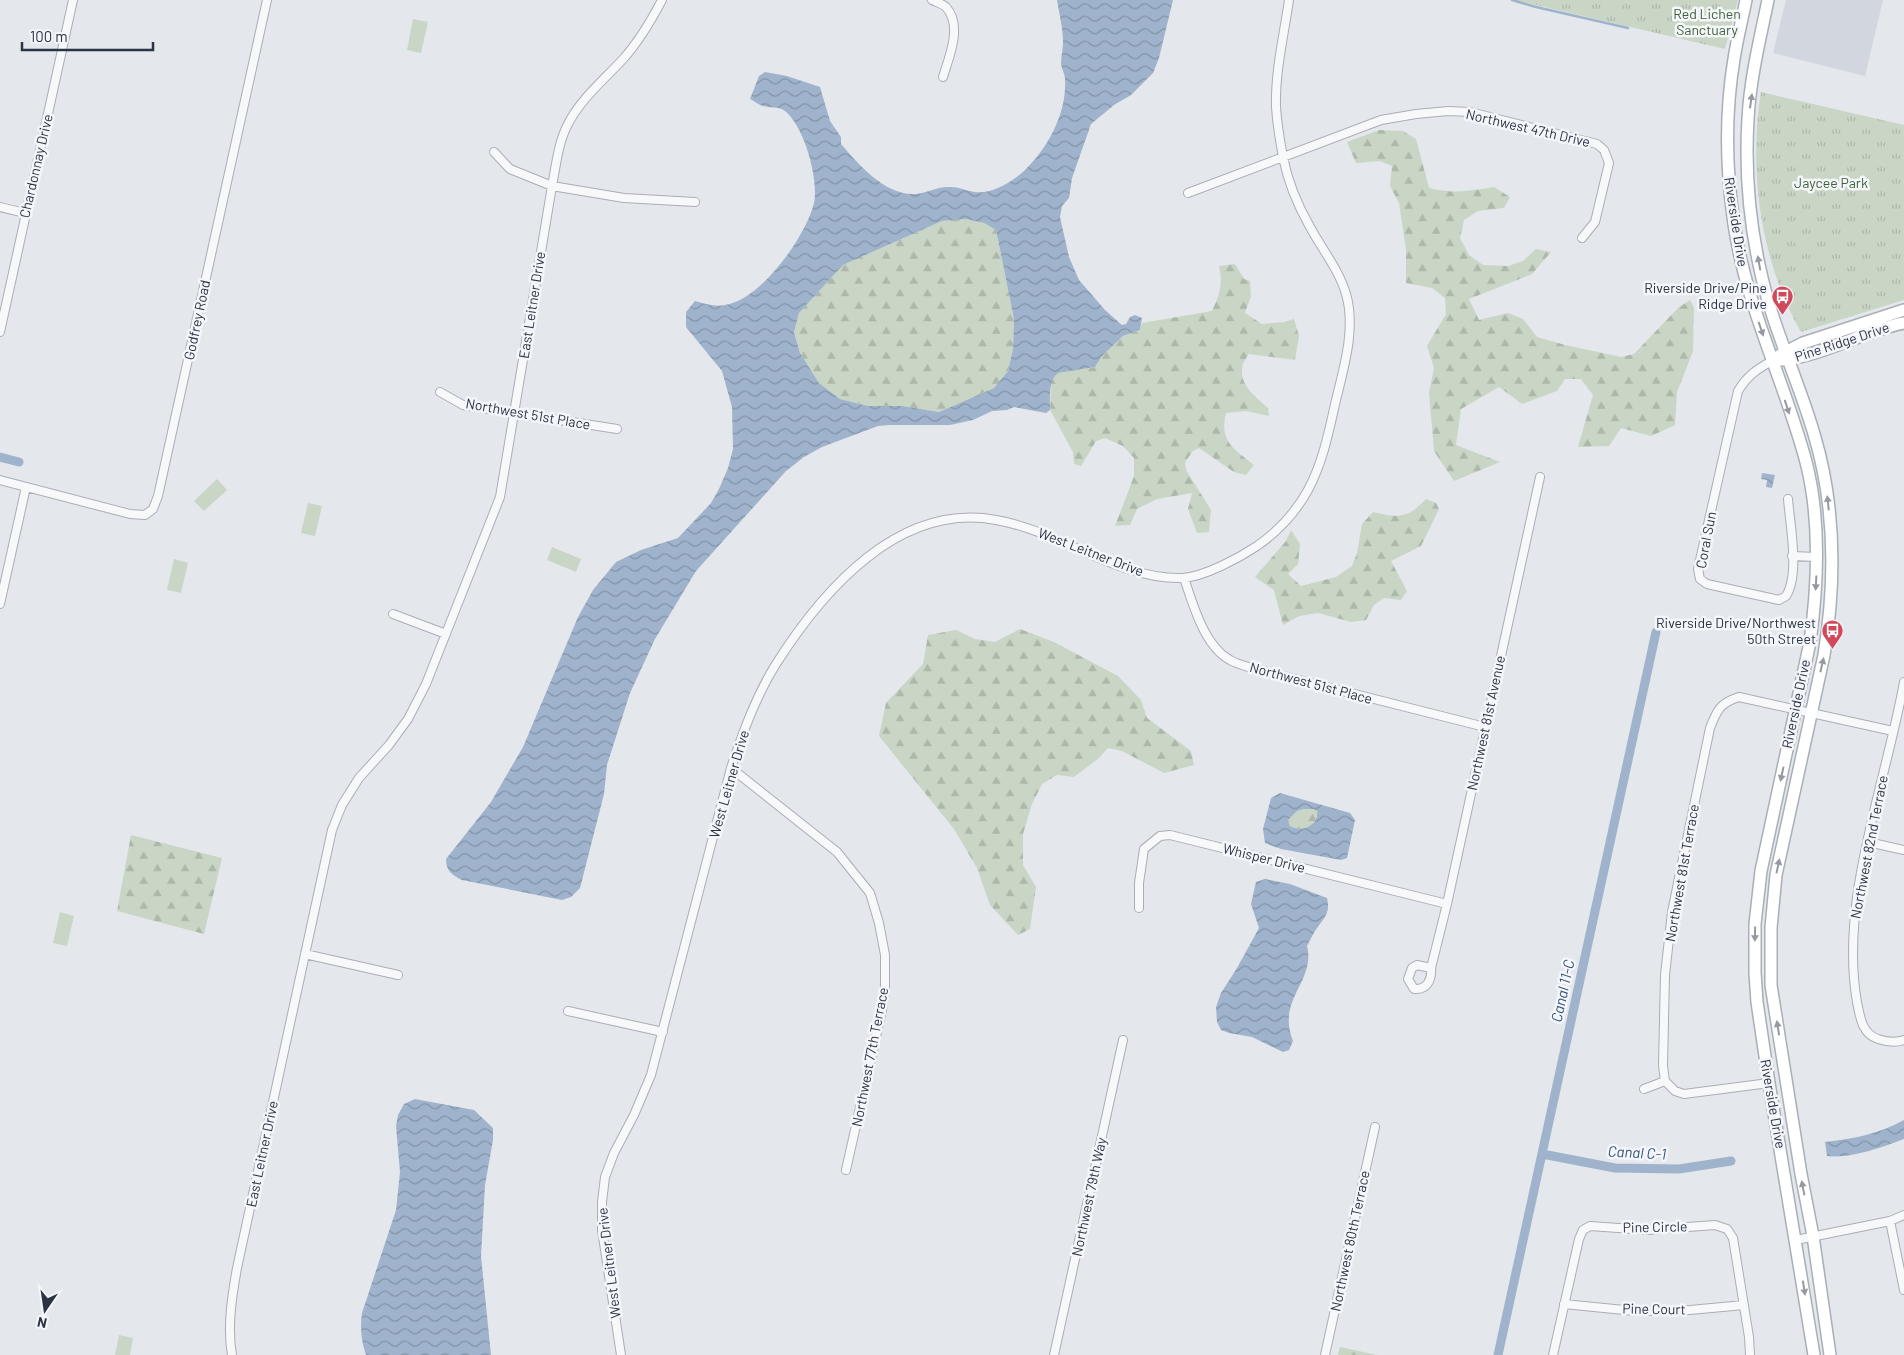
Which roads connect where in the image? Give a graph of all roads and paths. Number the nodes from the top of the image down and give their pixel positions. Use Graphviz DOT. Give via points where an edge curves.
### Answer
graph roads {
  1 [pos="73,0"];
  2 [pos="267,0"];
  3 [pos="662,0"];
  4 [pos="932,0"];
  5 [pos="1289,0"];
  6 [pos="1746,0"];
  7 [pos="1768,0"];
  8 [pos="944,77"];
  9 [pos="494,152"];
  10 [pos="1284,158"];
  11 [pos="552,186"];
  12 [pos="1188,193"];
  13 [pos="695,202"];
  14 [pos="0,207"];
  15 [pos="25,213"];
  16 [pos="1582,238"];
  17 [pos="1904,310"];
  18 [pos="1904,323"];
  19 [pos="0,332"];
  20 [pos="1788,355"];
  21 [pos="1772,361"];
  22 [pos="440,392"];
  23 [pos="515,413"];
  24 [pos="617,429"];
  25 [pos="1540,477"];
  26 [pos="0,480"];
  27 [pos="26,487"];
  28 [pos="1788,499"];
  29 [pos="1792,556"];
  30 [pos="1816,556"];
  31 [pos="1184,578"];
  32 [pos="0,604"];
  33 [pos="393,614"];
  34 [pos="446,634"];
  35 [pos="1904,682"];
  36 [pos="1796,709"];
  37 [pos="1811,712"];
  38 [pos="1485,727"];
  39 [pos="1893,731"];
  40 [pos="731,768"];
  41 [pos="1868,842"];
  42 [pos="1904,850"];
  43 [pos="1447,904"];
  44 [pos="1139,908"];
  45 [pos="305,954"];
  46 [pos="1431,968"];
  47 [pos="398,975"];
  48 [pos="568,1011"];
  49 [pos="663,1032"];
  50 [pos="1123,1040"];
  51 [pos="1904,1040"];
  52 [pos="1665,1081"];
  53 [pos="1769,1083"];
  54 [pos="1644,1088"];
  55 [pos="1375,1127"];
  56 [pos="846,1170"];
  57 [pos="1904,1215"];
  58 [pos="1890,1221"];
  59 [pos="1813,1236"];
  60 [pos="1796,1240"];
  61 [pos="1904,1290"];
  62 [pos="1564,1304"];
  63 [pos="1744,1305"];
  64 [pos="232,1355"];
  65 [pos="621,1355"];
  66 [pos="1054,1355"];
  67 [pos="1325,1355"];
  68 [pos="1553,1355"];
  69 [pos="1750,1355"];
  70 [pos="1814,1355"];
  71 [pos="1830,1355"];
  1 -- 15 [label="street, Chardonnay Drive"];
  2 -- 27 [label="street, Godfrey Road" via="153,509 145,515 130,514"];
  3 -- 11 [label="street, East Leitner Drive" via="645,32 580,105 571,120 558,150"];
  4 -- 8 [label="street" via="946,6 953,20 954,35"];
  5 -- 10 [label="street, West Leitner Drive" via="1276,83 1276,109"];
  6 -- 21 [label="street, Riverside Drive, one-way" via="1729,104 1728,173 1740,257"];
  20 -- 7 [label="street, Riverside Drive, one-way" via="1760,269 1747,173 1748,117"];
  9 -- 11 [label="street" via="510,169"];
  10 -- 12 [label="street, Northwest 47th Drive"];
  10 -- 16 [label="street, Northwest 47th Drive" via="1381,120 1448,111 1470,112 1597,144 1604,150 1609,163 1595,222"];
  10 -- 31 [label="street, West Leitner Drive" via="1290,188 1346,293 1350,317 1347,353 1323,456 1307,492 1286,521 1232,561"];
  11 -- 13 [label="street" via="624,198"];
  11 -- 23 [label="street, East Leitner Drive"];
  14 -- 15 [label="street"];
  15 -- 19 [label="street, Chardonnay Drive"];
  17 -- 20 [label="street, Pine Ridge Drive" via="1803,343"];
  18 -- 20 [label="street, Pine Ridge Drive" via="1810,354"];
  20 -- 21 [label="street, Pine Ridge Drive"];
  37 -- 20 [label="street, Riverside Drive, one-way" via="1829,620 1832,543 1823,466"];
  21 -- 29 [label="street, Coral Sun" via="1754,371 1738,391 1698,569 1700,579 1707,584 1779,600 1790,590"];
  21 -- 30 [label="street, Riverside Drive, one-way" via="1806,463"];
  22 -- 23 [label="street, Northwest 51st Place" via="463,404"];
  23 -- 24 [label="street, Northwest 51st Place"];
  23 -- 34 [label="street, East Leitner Drive" via="500,497"];
  25 -- 38 [label="street, Northwest 81st Avenue"];
  26 -- 27 [label="street, Godfrey Road"];
  27 -- 32 [label="street"];
  28 -- 29 [label="street, Coral Sun"];
  29 -- 30 [label="street"];
  30 -- 36 [label="street, Riverside Drive, one-way" via="1814,612"];
  31 -- 38 [label="street, Northwest 51st Place" via="1202,625 1213,644 1229,660"];
  31 -- 40 [label="street, West Leitner Drive" via="1152,575 1025,527 996,520 969,517 938,521 911,530 883,545 850,573 810,616 775,665 750,715"];
  33 -- 34 [label="street"];
  34 -- 45 [label="street, East Leitner Drive" via="408,718 342,804 332,830"];
  35 -- 39 [label="street, Northwest 82nd Terrace"];
  36 -- 37 [label="street"];
  36 -- 52 [label="street, Northwest 81st Terrace" via="1739,697 1726,701 1715,714 1710,728 1672,912 1665,975"];
  36 -- 53 [label="street, Riverside Drive, one-way" via="1761,870 1755,924 1757,1002"];
  37 -- 39 [label="street"];
  59 -- 37 [label="street, Riverside Drive, one-way" via="1771,986 1770,928 1776,875"];
  38 -- 43 [label="street, Northwest 81st Avenue"];
  39 -- 41 [label="street, Northwest 82nd Terrace"];
  40 -- 49 [label="street, West Leitner Drive"];
  40 -- 56 [label="street, Northwest 77th Terrace" via="837,852 870,893 879,923 885,956 884,995"];
  41 -- 42 [label="street"];
  41 -- 51 [label="street, Northwest 82nd Terrace" via="1854,922 1855,990 1864,1028 1874,1038 1887,1042"];
  43 -- 44 [label="street, Whisper Drive" via="1170,835 1160,836 1144,849"];
  43 -- 46 [label="street, Northwest 81st Avenue"];
  45 -- 47 [label="street"];
  45 -- 64 [label="street, East Leitner Drive" via="237,1268 232,1297"];
  48 -- 49 [label="street"];
  49 -- 65 [label="street, West Leitner Drive" via="634,1115 605,1176 602,1230"];
  50 -- 66 [label="street, Northwest 79th Way"];
  52 -- 53 [label="street" via="1674,1091 1684,1094"];
  52 -- 54 [label="street"];
  53 -- 60 [label="street, Riverside Drive"];
  55 -- 67 [label="street, Northwest 80th Terrace"];
  57 -- 58 [label="street"];
  58 -- 59 [label="street"];
  58 -- 61 [label="street"];
  59 -- 60 [label="street"];
  59 -- 71 [label="street, Riverside Drive"];
  60 -- 70 [label="street, Riverside Drive, one-way"];
  62 -- 63 [label="street, Pine Court" via="1634,1311"];
  62 -- 63 [label="street, Pine Circle" via="1579,1239 1583,1230 1590,1226 1647,1230 1715,1225 1727,1229 1733,1238"];
  62 -- 68 [label="street, Pine Circle"];
  63 -- 69 [label="street, Pine Circle"];
}
